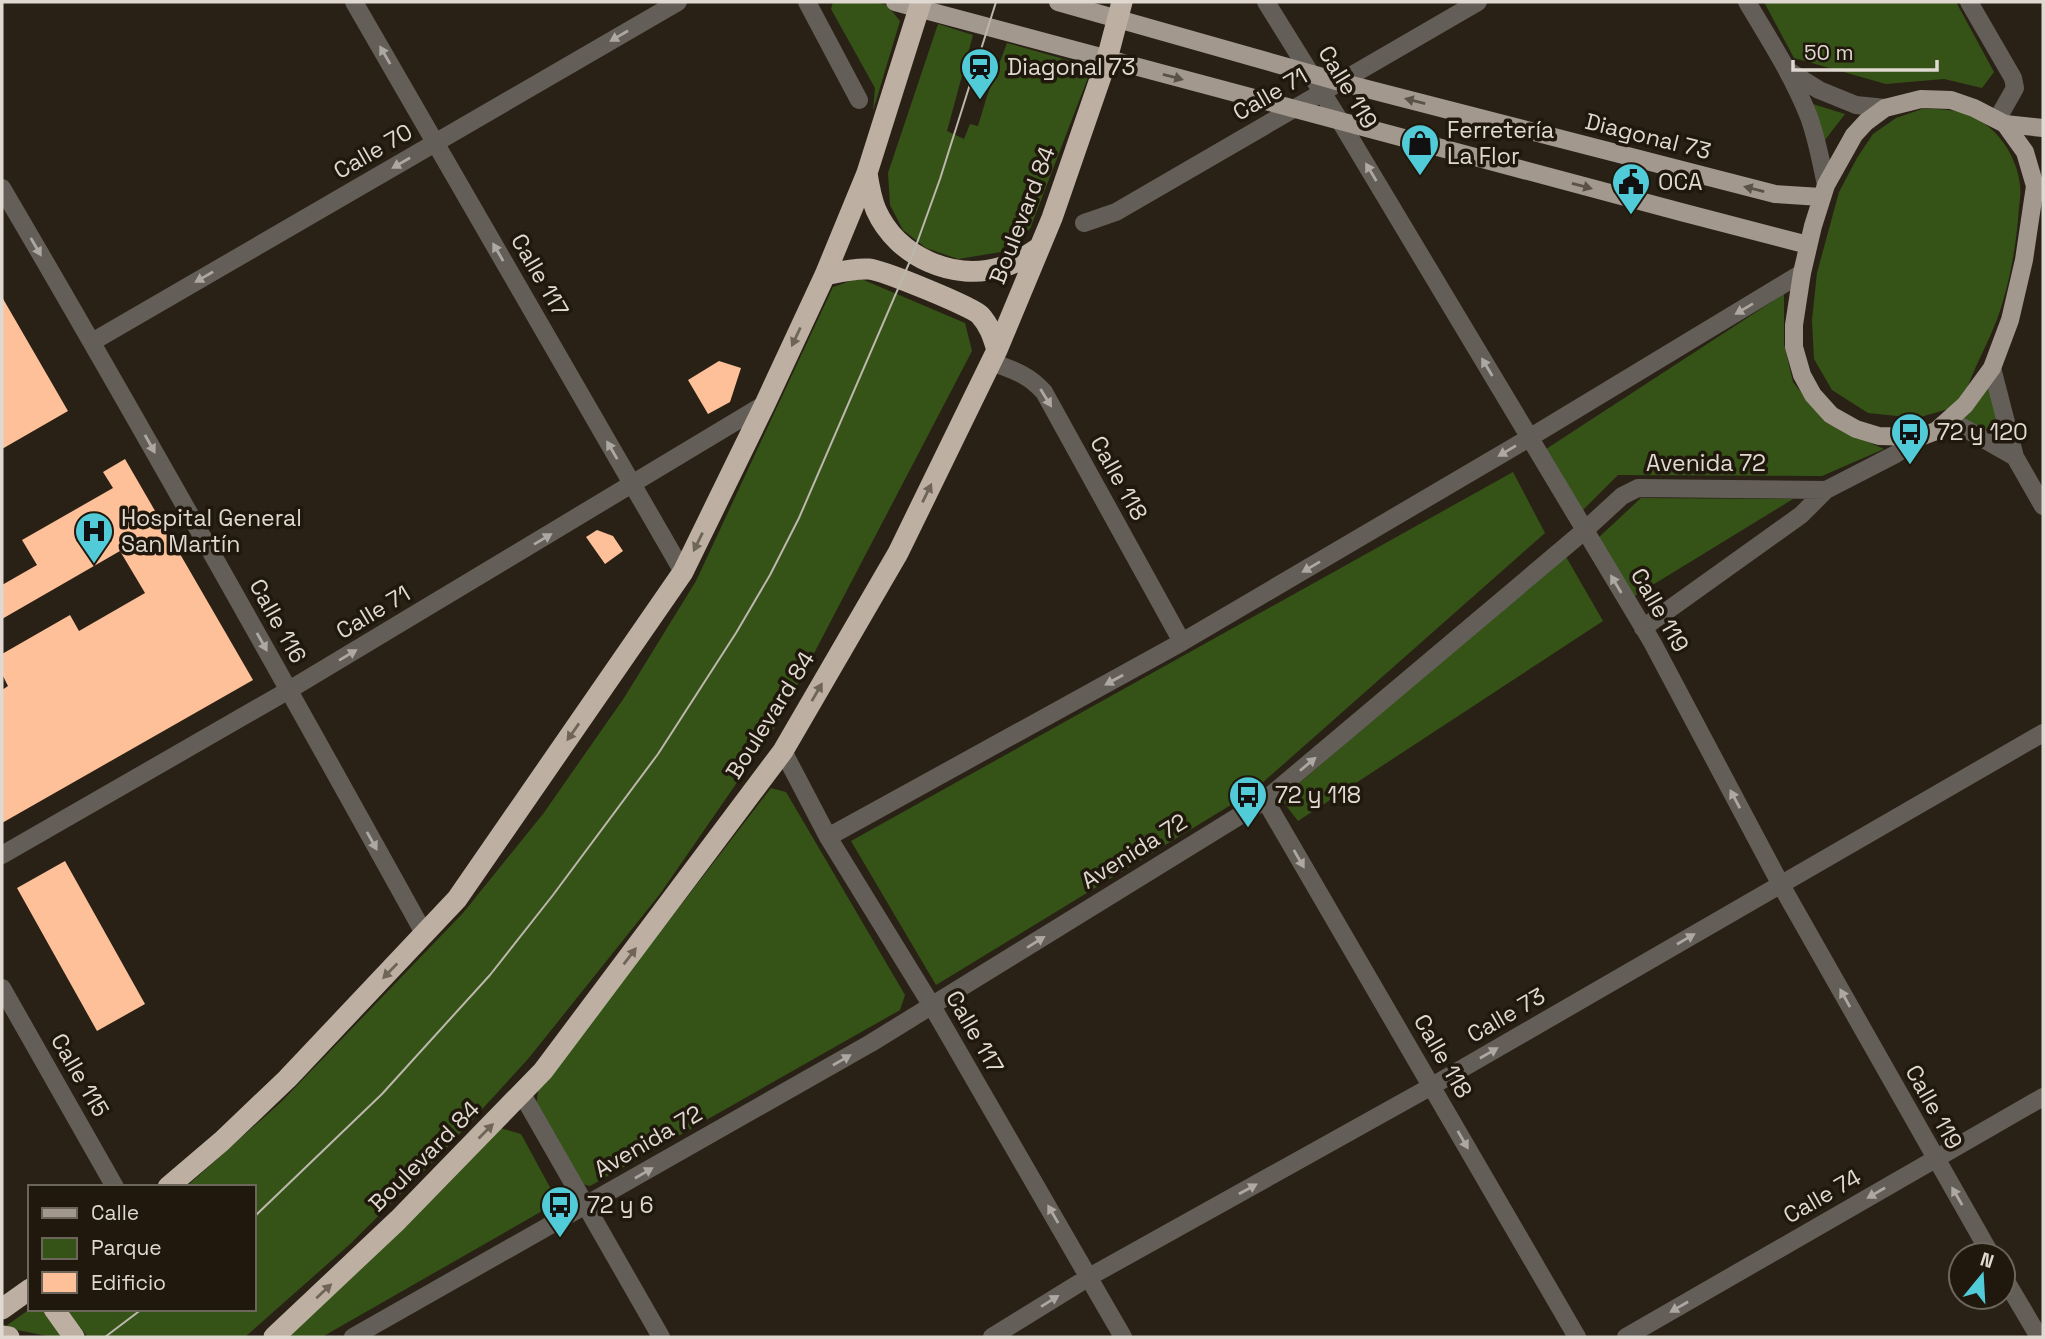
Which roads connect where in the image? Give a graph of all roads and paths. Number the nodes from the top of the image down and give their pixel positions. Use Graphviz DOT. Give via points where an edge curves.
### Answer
graph roads {
  1 [pos="354,2"];
  2 [pos="678,2"];
  3 [pos="807,2"];
  4 [pos="895,2"];
  5 [pos="1058,2"];
  6 [pos="1266,2"];
  7 [pos="1478,2"];
  8 [pos="1747,2"];
  9 [pos="1969,2"];
  10 [pos="920,5"];
  11 [pos="1121,10"];
  12 [pos="1107,59"];
  13 [pos="1787,71"];
  14 [pos="1312,74"];
  15 [pos="1340,82"];
  16 [pos="1322,92"];
  17 [pos="859,100"];
  18 [pos="1293,108"];
  19 [pos="1885,108"];
  20 [pos="1340,121"];
  21 [pos="2002,121"];
  22 [pos="2043,128"];
  23 [pos="435,143"];
  24 [pos="867,173"];
  25 [pos="2039,184"];
  26 [pos="2,188"];
  27 [pos="1824,191"];
  28 [pos="1084,223"];
  29 [pos="1808,245"];
  30 [pos="1040,247"];
  31 [pos="1802,273"];
  32 [pos="825,275"];
  33 [pos="92,342"];
  34 [pos="994,356"];
  35 [pos="1992,368"];
  36 [pos="765,404"];
  37 [pos="1950,420"];
  38 [pos="1920,437"];
  39 [pos="1530,438"];
  40 [pos="2015,457"];
  41 [pos="632,485"];
  42 [pos="1826,490"];
  43 [pos="2043,506"];
  44 [pos="1584,531"];
  45 [pos="683,572"];
  46 [pos="1643,628"];
  47 [pos="1182,642"];
  48 [pos="289,690"];
  49 [pos="2043,733"];
  50 [pos="783,751"];
  51 [pos="1265,800"];
  52 [pos="828,837"];
  53 [pos="2,855"];
  54 [pos="1781,885"];
  55 [pos="425,935"];
  56 [pos="2,988"];
  57 [pos="932,1006"];
  58 [pos="1432,1086"];
  59 [pos="522,1094"];
  60 [pos="2043,1097"];
  61 [pos="1935,1159"];
  62 [pos="115,1185"];
  63 [pos="170,1185"];
  64 [pos="585,1207"];
  65 [pos="1983,1241"];
  66 [pos="1089,1277"];
  67 [pos="28,1290"];
  68 [pos="2017,1300"];
  69 [pos="2,1309"];
  70 [pos="55,1311"];
  71 [pos="2,1336"];
  72 [pos="9,1337"];
  73 [pos="74,1337"];
  74 [pos="274,1337"];
  75 [pos="353,1337"];
  76 [pos="661,1337"];
  77 [pos="992,1337"];
  78 [pos="1123,1337"];
  79 [pos="1577,1337"];
  80 [pos="1626,1337"];
  81 [pos="2039,1337"];
  23 -- 1 [label="street, Calle 117, one-way"];
  2 -- 23 [label="street, Calle 70, one-way"];
  3 -- 17 [label="street"];
  4 -- 10 [label="main road"];
  5 -- 11 [label="main road, Diagonal 73"];
  6 -- 14 [label="street, Calle 119"];
  7 -- 15 [label="street, Calle 71"];
  8 -- 13 [label="street"];
  9 -- 21 [label="street" via="2013,78 2015,88"];
  10 -- 12 [label="main road"];
  10 -- 24 [label="highway"];
  11 -- 12 [label="highway, Boulevard 84"];
  11 -- 14 [label="main road, Diagonal 73"];
  12 -- 18 [label="main road, one-way"];
  12 -- 30 [label="highway, Boulevard 84"];
  13 -- 19 [label="street" via="1856,105"];
  13 -- 27 [label="street" via="1813,130"];
  14 -- 15 [label="main road, Diagonal 73"];
  14 -- 16 [label="street, Calle 119"];
  15 -- 16 [label="street, Calle 71"];
  27 -- 15 [label="main road, Diagonal 73, one-way" via="1775,194"];
  16 -- 18 [label="street, Calle 71"];
  16 -- 20 [label="street, Calle 119"];
  18 -- 20 [label="main road"];
  18 -- 28 [label="street, Calle 71" via="1116,212"];
  19 -- 21 [label="main road" via="1920,99 1951,100"];
  19 -- 27 [label="main road" via="1854,135"];
  20 -- 29 [label="main road, one-way"];
  39 -- 20 [label="street, Calle 119, one-way"];
  21 -- 22 [label="main road"];
  21 -- 25 [label="main road" via="2025,152"];
  23 -- 33 [label="street, Calle 70, one-way"];
  41 -- 23 [label="street, Calle 117, one-way"];
  24 -- 30 [label="highway" via="877,212 888,229 913,254 934,264 957,271 990,270 1022,260"];
  24 -- 32 [label="highway"];
  25 -- 35 [label="main road" via="2010,320"];
  26 -- 33 [label="street, Calle 116, one-way"];
  27 -- 29 [label="main road"];
  29 -- 31 [label="main road"];
  30 -- 34 [label="highway, Boulevard 84"];
  31 -- 38 [label="main road" via="1794,347 1813,395 1830,415 1856,429 1879,436"];
  31 -- 39 [label="street, one-way"];
  32 -- 34 [label="highway" via="872,269 947,298 978,313 990,328"];
  32 -- 36 [label="highway, one-way"];
  33 -- 48 [label="street, Calle 116, one-way"];
  34 -- 47 [label="street, Calle 118, one-way" via="1044,393"];
  50 -- 34 [label="highway, Boulevard 84, one-way" via="898,553"];
  35 -- 37 [label="main road"];
  35 -- 40 [label="street"];
  36 -- 41 [label="street, Calle 71"];
  36 -- 45 [label="highway, one-way"];
  37 -- 38 [label="main road"];
  37 -- 40 [label="street"];
  38 -- 42 [label="street, Avenida 72"];
  39 -- 44 [label="street, Calle 119"];
  39 -- 47 [label="street, one-way"];
  40 -- 43 [label="street"];
  41 -- 45 [label="street, Calle 117"];
  48 -- 41 [label="street, Calle 71, one-way"];
  42 -- 44 [label="street, Avenida 72" via="1639,488 1622,496"];
  42 -- 46 [label="street" via="1801,514"];
  46 -- 44 [label="street, Calle 119, one-way"];
  51 -- 44 [label="street, Avenida 72, one-way"];
  45 -- 55 [label="highway, one-way" via="461,893"];
  54 -- 46 [label="street, Calle 119, one-way"];
  47 -- 52 [label="street, one-way"];
  48 -- 53 [label="street, Calle 71"];
  48 -- 55 [label="street, Calle 116, one-way"];
  49 -- 54 [label="street, Calle 73"];
  50 -- 52 [label="street, Calle 117"];
  59 -- 50 [label="highway, Boulevard 84, one-way" via="560,1050"];
  57 -- 51 [label="street, Avenida 72, one-way"];
  51 -- 58 [label="street, Calle 118, one-way"];
  52 -- 57 [label="street, Calle 117"];
  58 -- 54 [label="street, Calle 73, one-way"];
  61 -- 54 [label="street, Calle 119, one-way"];
  55 -- 63 [label="highway, one-way" via="287,1079"];
  56 -- 62 [label="street, Calle 115"];
  64 -- 57 [label="street, Avenida 72, one-way"];
  66 -- 57 [label="street, Calle 117, one-way"];
  66 -- 58 [label="street, Calle 73, one-way"];
  58 -- 79 [label="street, Calle 118, one-way"];
  59 -- 64 [label="street"];
  74 -- 59 [label="highway, Boulevard 84, one-way"];
  60 -- 61 [label="street, Calle 74"];
  65 -- 61 [label="street, Calle 119, one-way"];
  61 -- 80 [label="street, Calle 74, one-way"];
  64 -- 75 [label="street, Avenida 72"];
  64 -- 76 [label="street"];
  77 -- 66 [label="street, Calle 73, one-way"];
  66 -- 78 [label="street, Calle 117"];
  67 -- 69 [label="highway"];
  68 -- 81 [label="street"];
  70 -- 73 [label="highway"];
  71 -- 72 [label="highway"];
}
